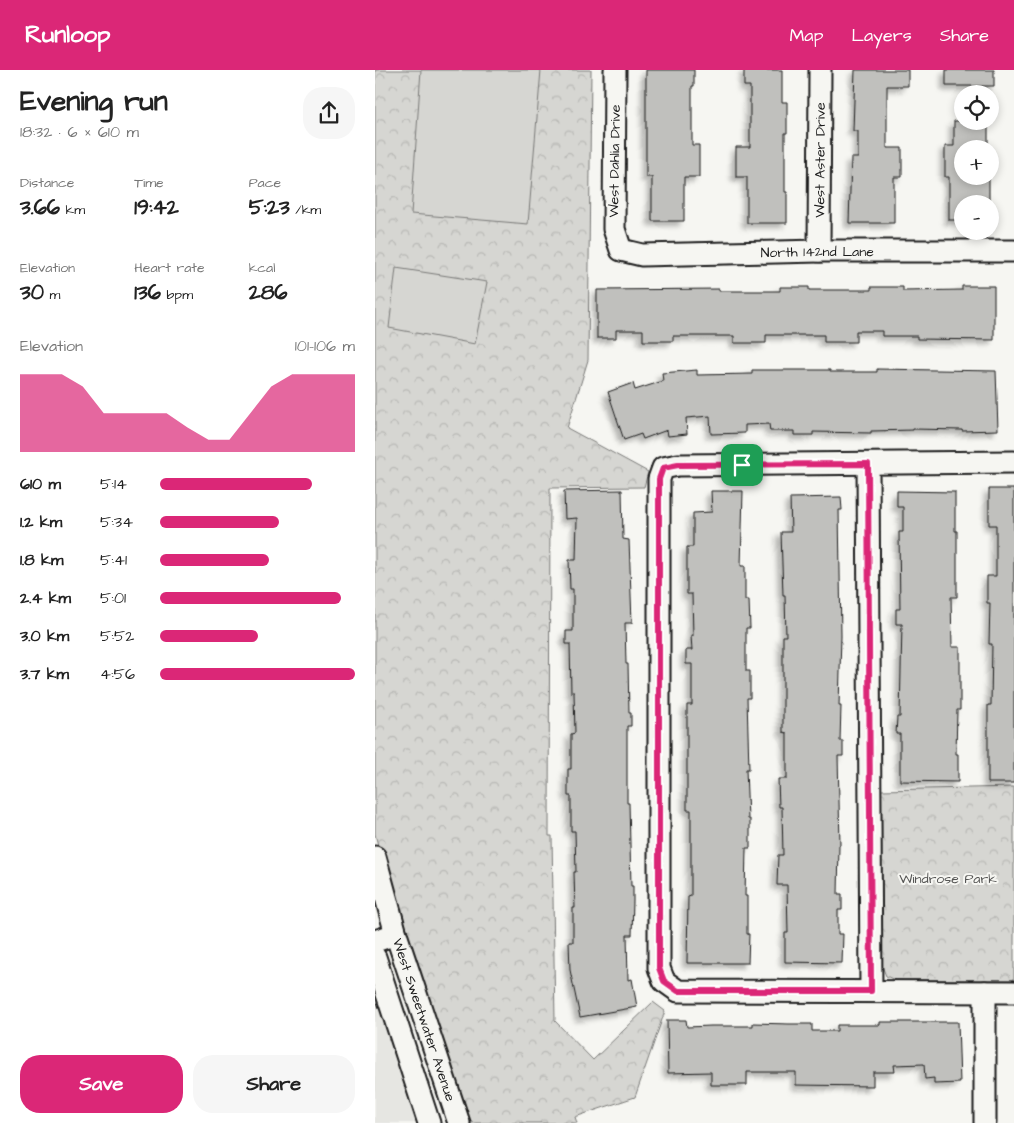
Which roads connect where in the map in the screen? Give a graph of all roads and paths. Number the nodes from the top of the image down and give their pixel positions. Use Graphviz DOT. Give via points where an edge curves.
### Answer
graph roads {
  1 [pos="615,70"];
  2 [pos="820,70"];
  3 [pos="621,250"];
  4 [pos="819,251"];
  5 [pos="1014,251"];
  6 [pos="1014,462"];
  7 [pos="868,464"];
  8 [pos="375,857"];
  9 [pos="382,912"];
  10 [pos="397,934"];
  11 [pos="375,941"];
  12 [pos="375,956"];
  13 [pos="871,991"];
  14 [pos="985,992"];
  15 [pos="1014,992"];
  16 [pos="429,1123"];
  17 [pos="459,1123"];
  18 [pos="985,1123"];
  1 -- 3 [label="street, West Dahlia Drive" via="614,229"];
  2 -- 4 [label="street, West Aster Drive"];
  3 -- 4 [label="street, North 142nd Lane" via="642,255"];
  4 -- 5 [label="street, North 142nd Lane"];
  6 -- 7 [label="street"];
  7 -- 13 [label="street"];
  7 -- 13 [label="street" via="678,465 663,468 659,479 659,968 664,981 678,991"];
  8 -- 9 [label="street, West Sweetwater Avenue"];
  9 -- 10 [label="street, West Sweetwater Avenue"];
  10 -- 11 [label="street"];
  10 -- 17 [label="street, West Sweetwater Avenue"];
  12 -- 16 [label="street, West Sweetwater Avenue"];
  13 -- 14 [label="street"];
  14 -- 15 [label="street"];
  14 -- 18 [label="street"];
}
